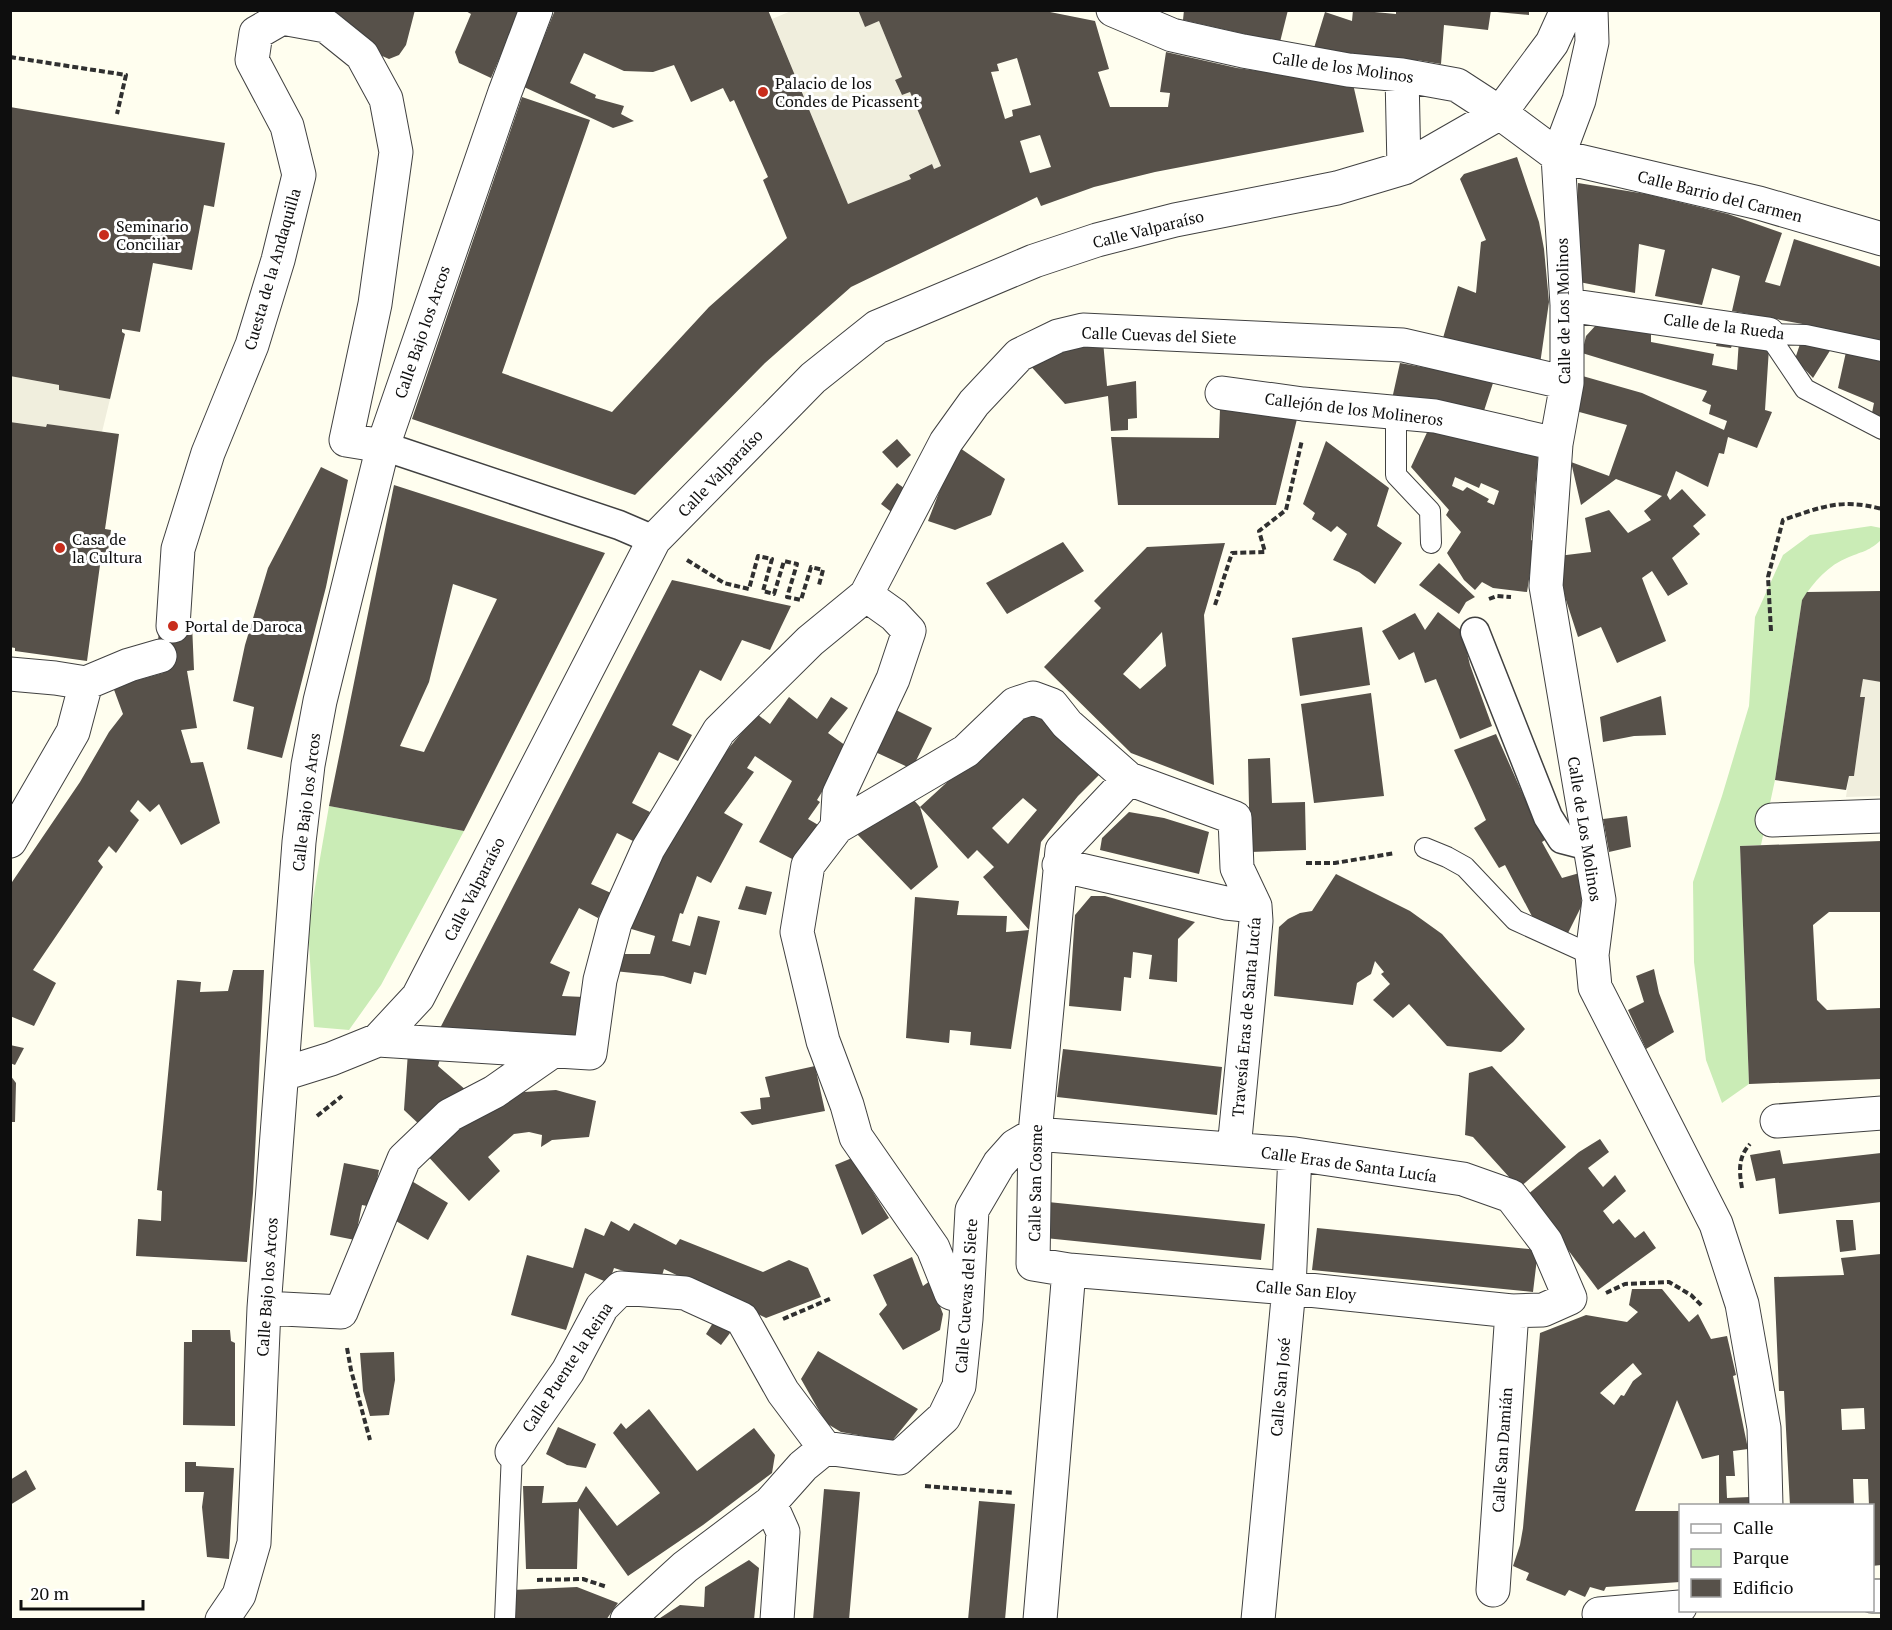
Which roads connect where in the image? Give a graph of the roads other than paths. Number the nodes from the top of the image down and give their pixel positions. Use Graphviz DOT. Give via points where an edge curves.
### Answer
graph roads {
  1 [pos="536,10"];
  2 [pos="1113,10"];
  3 [pos="1567,10"];
  4 [pos="1591,10"];
  5 [pos="1402,75"];
  6 [pos="1500,113"];
  7 [pos="1557,156"];
  8 [pos="1404,168"];
  9 [pos="1881,239"];
  10 [pos="1567,305"];
  11 [pos="1768,334"];
  12 [pos="1881,351"];
  13 [pos="1567,383"];
  14 [pos="1222,393"];
  15 [pos="1396,413"];
  16 [pos="1881,429"];
  17 [pos="1556,444"];
  18 [pos="383,446"];
  19 [pos="654,540"];
  20 [pos="1431,543"];
  21 [pos="866,596"];
  22 [pos="173,626"];
  23 [pos="1475,632"];
  24 [pos="160,656"];
  25 [pos="10,675"];
  26 [pos="86,683"];
  27 [pos="1129,779"];
  28 [pos="1881,816"];
  29 [pos="1772,820"];
  30 [pos="837,827"];
  31 [pos="10,841"];
  32 [pos="1589,846"];
  33 [pos="1425,848"];
  34 [pos="1059,866"];
  35 [pos="1255,906"];
  36 [pos="1592,955"];
  37 [pos="378,1040"];
  38 [pos="553,1051"];
  39 [pos="283,1074"];
  40 [pos="1881,1113"];
  41 [pos="1777,1121"];
  42 [pos="1035,1134"];
  43 [pos="1234,1149"];
  44 [pos="1295,1154"];
  45 [pos="1069,1270"];
  46 [pos="1289,1288"];
  47 [pos="967,1298"];
  48 [pos="1542,1306"];
  49 [pos="264,1308"];
  50 [pos="825,1448"];
  51 [pos="512,1452"];
  52 [pos="770,1503"];
  53 [pos="1766,1504"];
  54 [pos="1493,1590"];
  55 [pos="1679,1607"];
  56 [pos="1599,1614"];
  57 [pos="227,1618"];
  58 [pos="505,1620"];
  59 [pos="627,1620"];
  60 [pos="777,1620"];
  61 [pos="1040,1620"];
  62 [pos="1258,1620"];
  1 -- 18 [label="street, Calle Bajo los Arcos"];
  2 -- 5 [label="street, Calle de los Molinos" via="1172,35 1243,51 1348,70"];
  3 -- 6 [label="street, Calle Valparaíso" via="1552,43"];
  4 -- 7 [label="street" via="1592,42 1579,100"];
  5 -- 6 [label="street, Calle de los Molinos" via="1457,84"];
  5 -- 8 [label="street"];
  6 -- 7 [label="street, Calle de los Molinos"];
  6 -- 8 [label="street, Calle Valparaíso"];
  7 -- 9 [label="street, Calle Barrio del Carmen" via="1759,203"];
  7 -- 10 [label="street, Calle de Los Molinos"];
  8 -- 19 [label="street, Calle Valparaíso" via="1337,188 1175,220 1097,240 1034,261 877,327 813,378"];
  10 -- 11 [label="street, Calle de la Rueda"];
  10 -- 13 [label="street, Calle de Los Molinos"];
  11 -- 12 [label="lane, Calle de la Rueda" via="1806,335"];
  11 -- 16 [label="lane" via="1805,389"];
  13 -- 17 [label="street, Calle de Los Molinos"];
  13 -- 21 [label="street, Calle Cuevas del Siete" via="1403,345 1083,330 1058,336 1020,355 974,403 946,442"];
  14 -- 15 [label="street, Callejón de los Molineros"];
  15 -- 17 [label="street, Callejón de los Molineros" via="1435,416"];
  15 -- 20 [label="lane" via="1396,475 1430,511"];
  17 -- 32 [label="street, Calle de Los Molinos" via="1546,586"];
  18 -- 19 [label="street"];
  18 -- 22 [label="street, Cuesta de la Andaquilla" via="346,440 375,304 396,152 387,99 362,55 326,26 282,18 256,33 252,60 287,126 299,175 252,345 208,453 178,549"];
  18 -- 39 [label="street, Calle Bajo los Arcos" via="308,765"];
  19 -- 37 [label="street, Calle Valparaíso" via="418,997"];
  21 -- 30 [label="street" via="909,631 893,679 839,794"];
  21 -- 38 [label="street" via="810,641 719,731 648,849 615,923 600,980 590,1053"];
  23 -- 32 [label="street" via="1548,817 1562,840"];
  24 -- 26 [label="street"];
  25 -- 26 [label="street"];
  26 -- 31 [label="street" via="73,732"];
  27 -- 30 [label="street" via="1067,724 1052,705 1033,698 1014,704 966,752"];
  27 -- 34 [label="street, Calle San Cosme" via="1062,850"];
  27 -- 35 [label="street, Travesía Eras de Santa Lucía" via="1235,818 1237,868"];
  28 -- 29 [label="street"];
  30 -- 47 [label="street" via="807,865 797,932 823,1041 856,1137 933,1248 951,1293"];
  32 -- 36 [label="street, Calle de Los Molinos" via="1599,900"];
  33 -- 36 [label="lane" via="1465,867 1515,920"];
  34 -- 35 [label="street"];
  34 -- 42 [label="street, Calle San Cosme"];
  35 -- 43 [label="street, Travesía Eras de Santa Lucía" via="1257,921"];
  36 -- 53 [label="street, Calle de Los Molinos" via="1595,987 1716,1224 1742,1304 1764,1428"];
  37 -- 38 [label="street"];
  37 -- 39 [label="street, Calle Valparaíso"];
  38 -- 49 [label="street" via="494,1092 450,1115 404,1159 340,1312"];
  39 -- 49 [label="street, Calle Bajo los Arcos"];
  40 -- 41 [label="street"];
  42 -- 43 [label="street, Calle Eras de Santa Lucía"];
  42 -- 45 [label="street, Calle San Cosme" via="1033,1264"];
  42 -- 47 [label="street, Calle Cuevas del Siete" via="1015,1146 999,1164 972,1210"];
  43 -- 44 [label="street, Calle Eras de Santa Lucía"];
  44 -- 46 [label="street, Calle San José"];
  44 -- 48 [label="street, Calle Eras de Santa Lucía" via="1463,1179 1511,1196 1546,1242"];
  45 -- 46 [label="street, Calle San Eloy"];
  45 -- 61 [label="street"];
  46 -- 48 [label="street, Calle San Eloy"];
  46 -- 62 [label="street, Calle San José"];
  47 -- 50 [label="street, Calle Cuevas del Siete" via="959,1386 944,1417 899,1458"];
  48 -- 54 [label="street, Calle San Damián"];
  49 -- 57 [label="street, Calle Bajo los Arcos" via="254,1543 239,1595"];
  50 -- 51 [label="street, Calle Puente la Reina" via="783,1392 742,1318 685,1293 621,1288 602,1307 568,1371"];
  50 -- 52 [label="street"];
  51 -- 58 [label="lane, Calle Puente la Reina"];
  52 -- 59 [label="street" via="684,1567"];
  52 -- 60 [label="street" via="783,1532"];
  55 -- 56 [label="street"];
}
